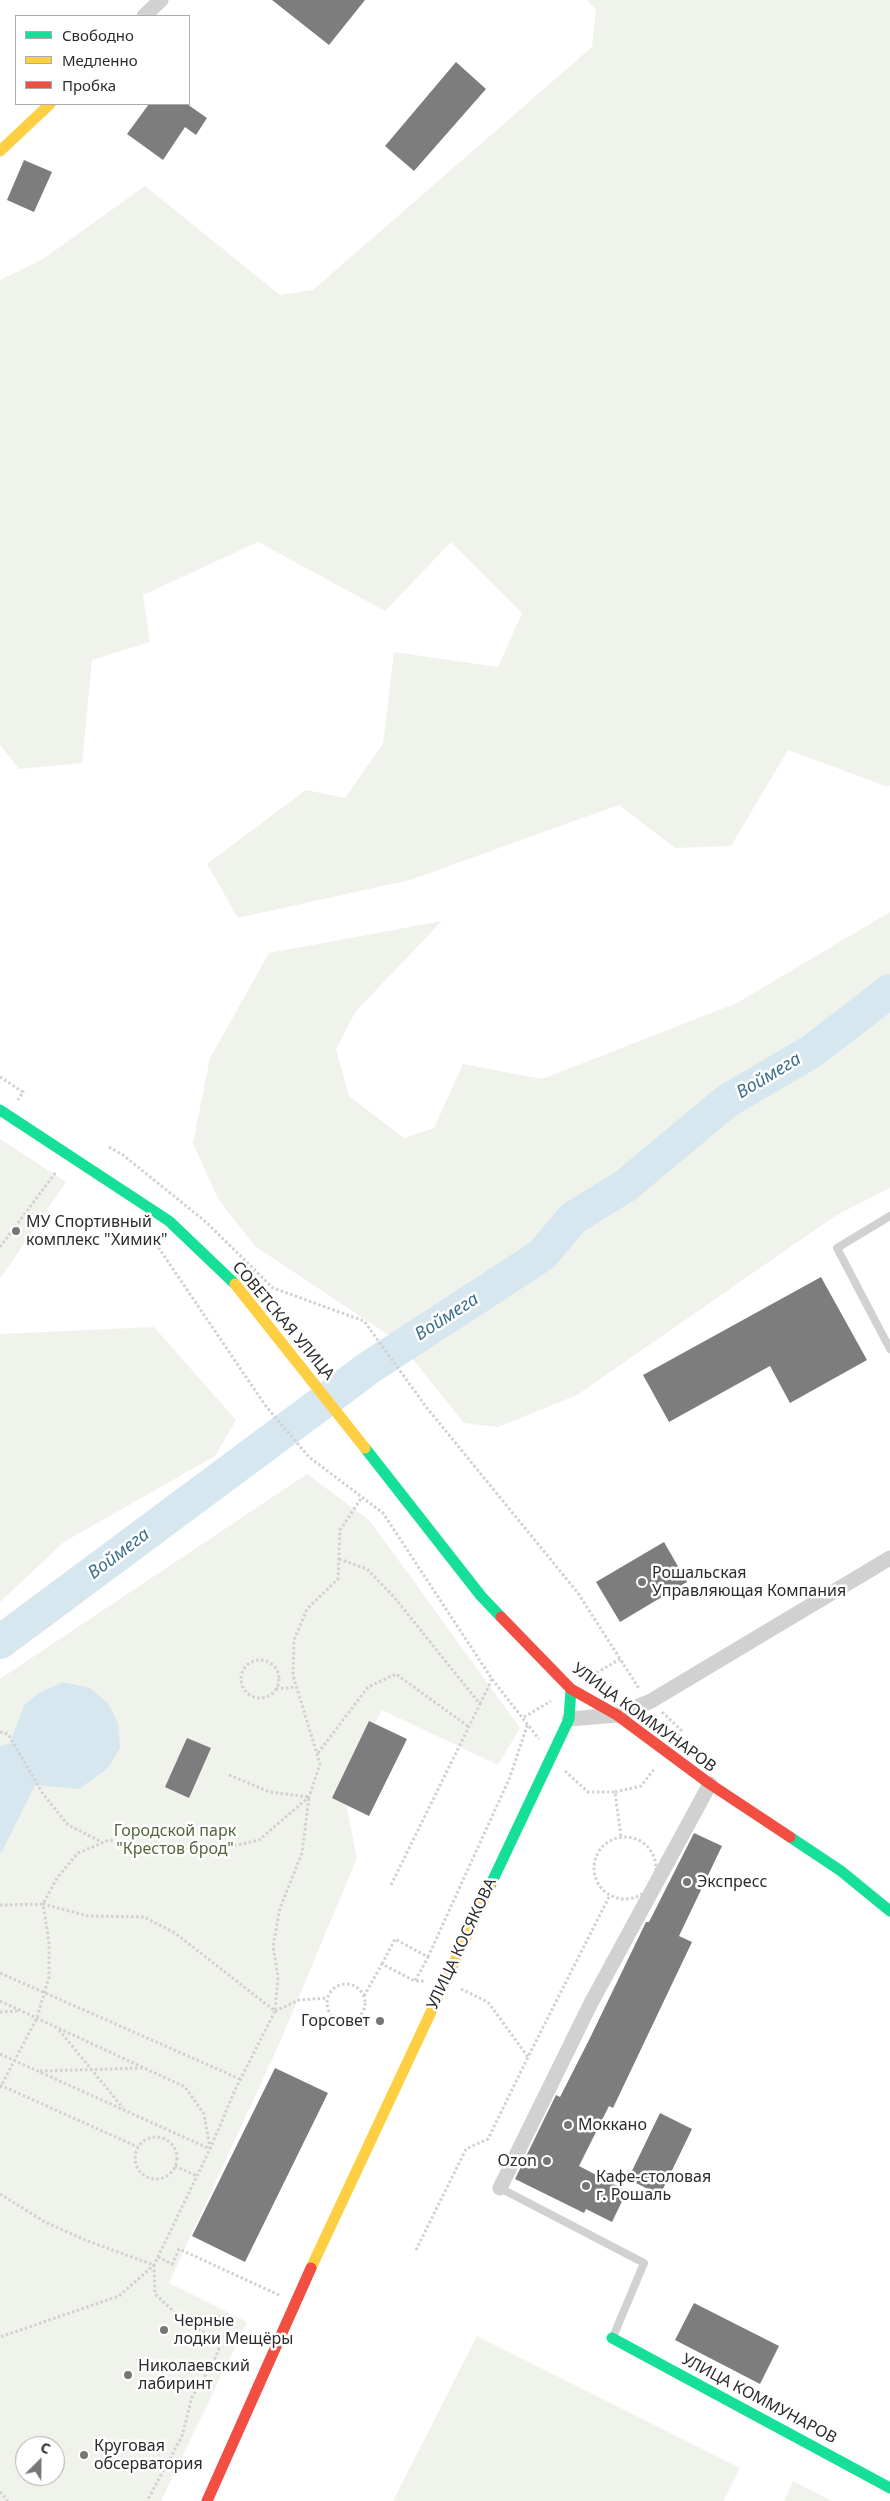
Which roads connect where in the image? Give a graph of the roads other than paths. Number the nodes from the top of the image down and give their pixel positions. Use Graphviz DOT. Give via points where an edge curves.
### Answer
graph roads {
  1 [pos="161,0"];
  2 [pos="145,15"];
  3 [pos="49,105"];
  4 [pos="0,151"];
  5 [pos="0,1110"];
  6 [pos="890,1216"];
  7 [pos="890,1349"];
  8 [pos="359,1441"];
  9 [pos="890,1558"];
  10 [pos="570,1689"];
  11 [pos="617,1715"];
  12 [pos="569,1719"];
  13 [pos="710,1784"];
  14 [pos="890,1911"];
  15 [pos="500,2188"];
  16 [pos="612,2338"];
  17 [pos="890,2488"];
  18 [pos="207,2501"];
  1 -- 2 [label="street"];
  3 -- 4 [label="street"];
  5 -- 8 [label="street, СОВЕТСКАЯ УЛИЦА" via="169,1221 238,1287"];
  6 -- 7 [label="lane" via="837,1248"];
  8 -- 10 [label="street, УЛИЦА КОММУНАРОВ" via="481,1596"];
  9 -- 11 [label="street" via="651,1701"];
  10 -- 11 [label="street, УЛИЦА КОММУНАРОВ"];
  10 -- 12 [label="street, УЛИЦА КОСЯКОВА"];
  11 -- 12 [label="street"];
  11 -- 13 [label="street, УЛИЦА КОММУНАРОВ"];
  12 -- 18 [label="street, УЛИЦА КОСЯКОВА" via="348,2186"];
  13 -- 14 [label="street, УЛИЦА КОММУНАРОВ" via="841,1872"];
  13 -- 15 [label="street" via="591,2002"];
  15 -- 16 [label="lane" via="644,2264"];
  16 -- 17 [label="street, УЛИЦА КОММУНАРОВ"];
}
